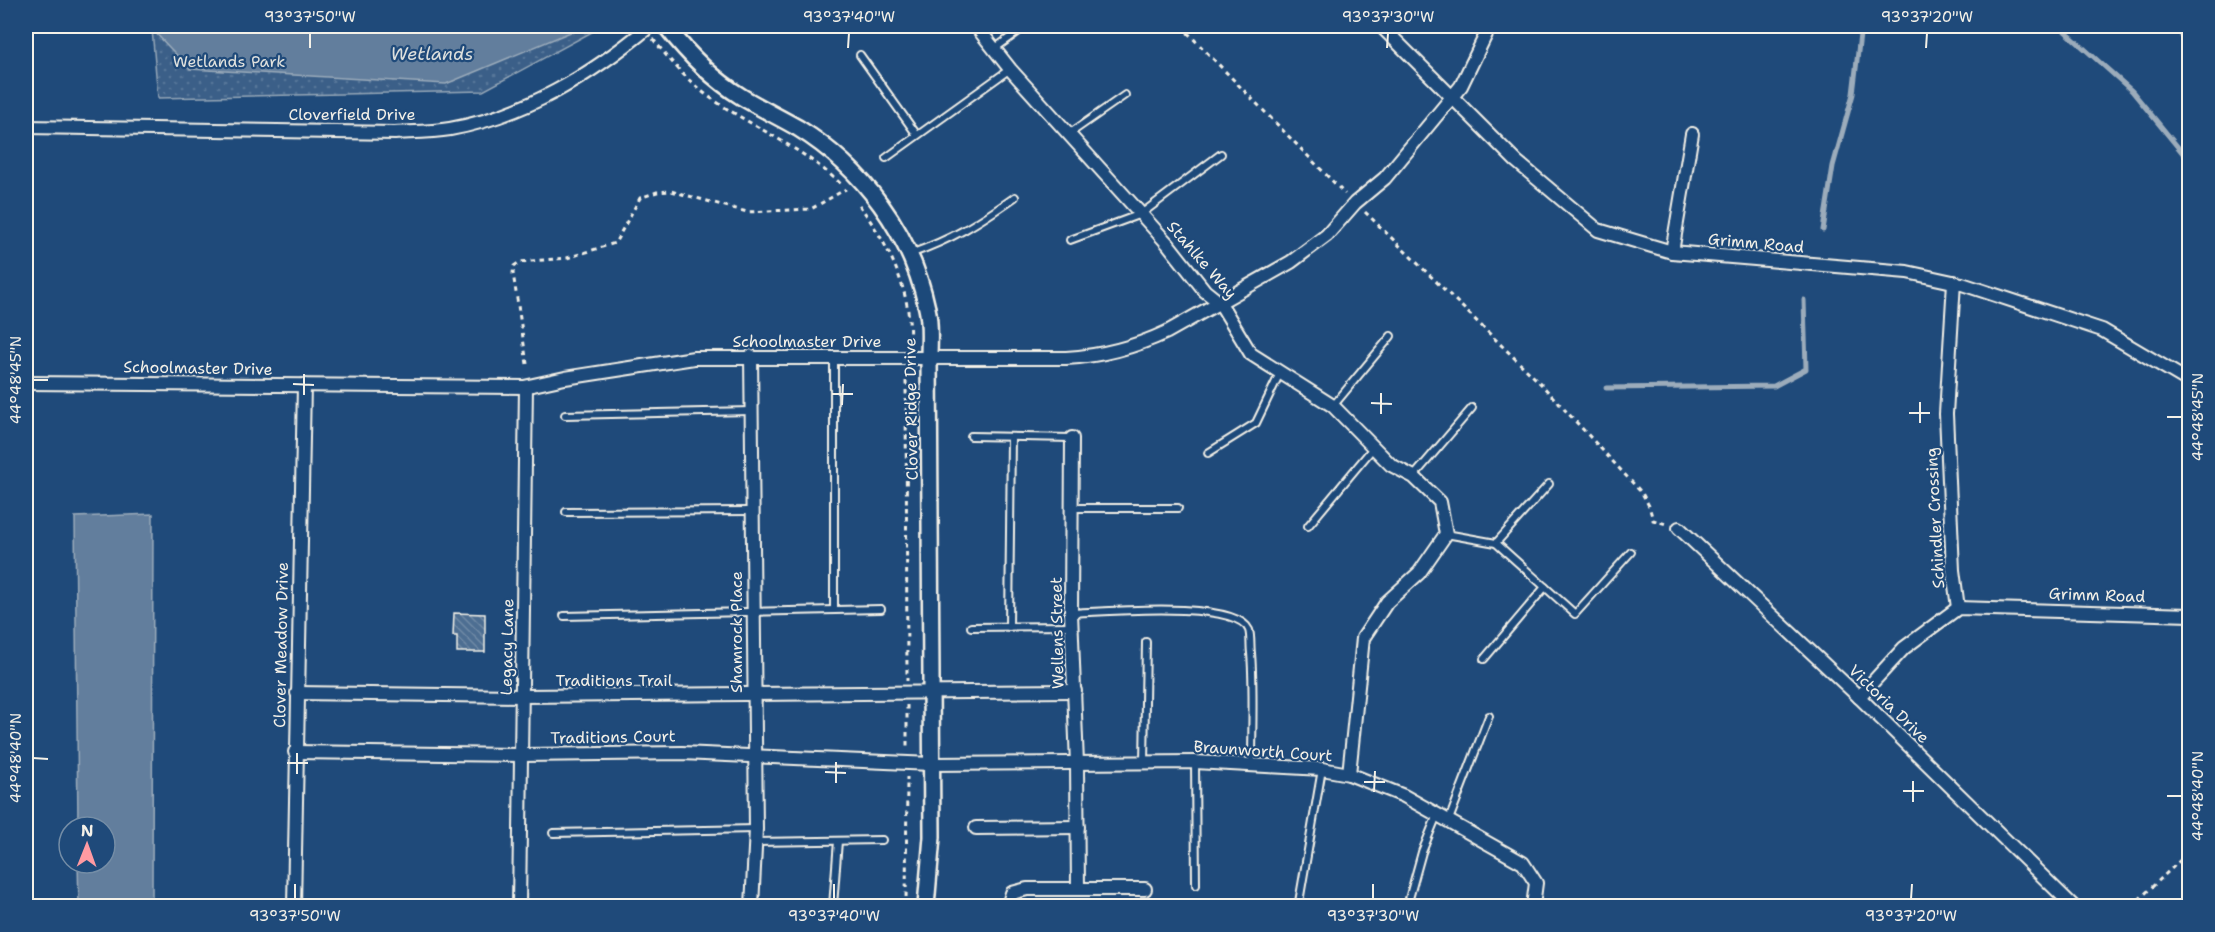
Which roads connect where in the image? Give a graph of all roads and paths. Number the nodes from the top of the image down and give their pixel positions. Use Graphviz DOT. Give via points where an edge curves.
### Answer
graph roads {
  1 [pos="666,26"];
  2 [pos="976,26"];
  3 [pos="1026,26"];
  4 [pos="1181,26"];
  5 [pos="1381,26"];
  6 [pos="1490,26"];
  7 [pos="648,27"];
  8 [pos="994,49"];
  9 [pos="860,55"];
  10 [pos="1010,69"];
  11 [pos="1125,95"];
  12 [pos="1451,98"];
  13 [pos="26,127"];
  14 [pos="1070,134"];
  15 [pos="1692,134"];
  16 [pos="917,135"];
  17 [pos="1221,154"];
  18 [pos="886,158"];
  19 [pos="846,189"];
  20 [pos="850,194"];
  21 [pos="1015,197"];
  22 [pos="857,202"];
  23 [pos="1355,203"];
  24 [pos="1141,214"];
  25 [pos="1070,240"];
  26 [pos="1672,252"];
  27 [pos="909,254"];
  28 [pos="1954,282"];
  29 [pos="1220,303"];
  30 [pos="1391,336"];
  31 [pos="909,341"];
  32 [pos="751,356"];
  33 [pos="834,358"];
  34 [pos="929,358"];
  35 [pos="527,364"];
  36 [pos="906,368"];
  37 [pos="1280,373"];
  38 [pos="2190,382"];
  39 [pos="26,383"];
  40 [pos="304,385"];
  41 [pos="526,387"];
  42 [pos="1333,406"];
  43 [pos="1472,408"];
  44 [pos="751,411"];
  45 [pos="565,415"];
  46 [pos="971,436"];
  47 [pos="1011,437"];
  48 [pos="1072,438"];
  49 [pos="1373,448"];
  50 [pos="1208,453"];
  51 [pos="1414,477"];
  52 [pos="1549,484"];
  53 [pos="1072,508"];
  54 [pos="1178,508"];
  55 [pos="752,511"];
  56 [pos="566,512"];
  57 [pos="1308,526"];
  58 [pos="1679,528"];
  59 [pos="1446,534"];
  60 [pos="1496,543"];
  61 [pos="1631,552"];
  62 [pos="1545,587"];
  63 [pos="834,608"];
  64 [pos="1958,608"];
  65 [pos="881,609"];
  66 [pos="1071,613"];
  67 [pos="753,614"];
  68 [pos="2190,615"];
  69 [pos="564,616"];
  70 [pos="1072,626"];
  71 [pos="971,627"];
  72 [pos="1010,627"];
  73 [pos="1146,642"];
  74 [pos="1484,659"];
  75 [pos="907,685"];
  76 [pos="1075,691"];
  77 [pos="931,692"];
  78 [pos="297,693"];
  79 [pos="523,696"];
  80 [pos="753,696"];
  81 [pos="907,697"];
  82 [pos="1859,697"];
  83 [pos="1489,716"];
  84 [pos="295,752"];
  85 [pos="754,754"];
  86 [pos="521,755"];
  87 [pos="907,758"];
  88 [pos="1195,762"];
  89 [pos="1144,763"];
  90 [pos="1252,763"];
  91 [pos="931,764"];
  92 [pos="1077,764"];
  93 [pos="907,769"];
  94 [pos="1322,769"];
  95 [pos="1349,774"];
  96 [pos="1443,817"];
  97 [pos="1078,827"];
  98 [pos="976,828"];
  99 [pos="554,833"];
  100 [pos="756,836"];
  101 [pos="882,840"];
  102 [pos="837,841"];
  103 [pos="2190,851"];
  104 [pos="1196,885"];
  105 [pos="1078,889"];
  106 [pos="1145,889"];
  107 [pos="1299,902"];
  108 [pos="294,906"];
  109 [pos="519,906"];
  110 [pos="752,906"];
  111 [pos="833,906"];
  112 [pos="906,906"];
  113 [pos="926,906"];
  114 [pos="1008,906"];
  115 [pos="1407,906"];
  116 [pos="1533,906"];
  117 [pos="2073,906"];
  118 [pos="2132,906"];
  1 -- 27 [label="street, Clover Ridge Drive" via="684,50 712,76 820,143 856,174 879,201"];
  2 -- 8 [label="street, Stahlke Way"];
  3 -- 8 [label="lane"];
  4 -- 23 [label="path"];
  5 -- 12 [label="street, Grimm Road"];
  6 -- 12 [label="street, Schoolmaster Drive" via="1461,86"];
  7 -- 13 [label="street, Cloverfield Drive" via="555,93 496,117 449,129 395,133"];
  7 -- 19 [label="path" via="669,60 713,100 791,144"];
  8 -- 10 [label="street, Stahlke Way"];
  9 -- 16 [label="lane"];
  10 -- 14 [label="street, Stahlke Way"];
  10 -- 16 [label="lane"];
  11 -- 14 [label="lane"];
  12 -- 23 [label="street, Schoolmaster Drive" via="1385,178"];
  12 -- 26 [label="street, Grimm Road" via="1598,230"];
  14 -- 24 [label="street, Stahlke Way"];
  15 -- 26 [label="street"];
  16 -- 18 [label="lane"];
  17 -- 24 [label="lane"];
  19 -- 20 [label="path"];
  19 -- 35 [label="path" via="811,209 747,212 671,191 657,192 640,198 615,243 567,258 520,262 513,273"];
  21 -- 27 [label="lane" via="966,232"];
  22 -- 31 [label="path" via="898,273 908,310"];
  23 -- 29 [label="street, Schoolmaster Drive" via="1312,247"];
  23 -- 58 [label="path" via="1540,382 1641,493 1653,520"];
  24 -- 25 [label="lane"];
  24 -- 29 [label="street, Stahlke Way" via="1205,291"];
  26 -- 28 [label="street, Grimm Road" via="1907,272"];
  27 -- 34 [label="street, Clover Ridge Drive" via="928,310"];
  28 -- 38 [label="street, Grimm Road" via="2102,330"];
  28 -- 64 [label="street, Schindler Crossing" via="1946,414"];
  29 -- 34 [label="street, Schoolmaster Drive" via="1149,340 1093,356"];
  29 -- 37 [label="street, Stahlke Way" via="1251,354"];
  30 -- 42 [label="lane"];
  32 -- 33 [label="street, Schoolmaster Drive"];
  32 -- 41 [label="street, Schoolmaster Drive" via="694,358"];
  32 -- 44 [label="street, Shamrock Place"];
  33 -- 34 [label="street, Schoolmaster Drive"];
  33 -- 63 [label="lane"];
  34 -- 77 [label="street, Clover Ridge Drive"];
  36 -- 75 [label="path"];
  37 -- 42 [label="street, Stahlke Way"];
  37 -- 50 [label="lane" via="1257,423"];
  39 -- 40 [label="street, Schoolmaster Drive"];
  40 -- 41 [label="street, Schoolmaster Drive"];
  40 -- 78 [label="street, Clover Meadow Drive"];
  41 -- 79 [label="street, Legacy Lane"];
  42 -- 49 [label="street, Stahlke Way"];
  43 -- 51 [label="lane"];
  44 -- 45 [label="lane"];
  44 -- 55 [label="street, Shamrock Place"];
  46 -- 47 [label="lane"];
  47 -- 48 [label="lane"];
  47 -- 72 [label="lane"];
  48 -- 53 [label="street, Wellens Street"];
  49 -- 51 [label="street, Stahlke Way" via="1390,465"];
  49 -- 57 [label="lane"];
  51 -- 59 [label="street, Stahlke Way" via="1440,502"];
  52 -- 60 [label="lane"];
  53 -- 54 [label="lane"];
  53 -- 66 [label="street, Wellens Street"];
  55 -- 56 [label="lane"];
  55 -- 67 [label="street, Shamrock Place"];
  58 -- 82 [label="street, Victoria Drive"];
  59 -- 60 [label="lane"];
  59 -- 95 [label="street" via="1419,573 1387,602 1363,638"];
  60 -- 62 [label="lane"];
  61 -- 62 [label="lane" via="1575,614"];
  62 -- 74 [label="lane"];
  63 -- 65 [label="lane"];
  63 -- 67 [label="lane"];
  64 -- 68 [label="street, Grimm Road"];
  64 -- 82 [label="street" via="1904,648"];
  66 -- 70 [label="street, Wellens Street"];
  66 -- 90 [label="lane" via="1189,611 1241,620 1249,631 1252,665"];
  67 -- 69 [label="lane"];
  67 -- 80 [label="street, Shamrock Place"];
  70 -- 72 [label="lane"];
  70 -- 76 [label="street, Wellens Street"];
  71 -- 72 [label="lane"];
  73 -- 89 [label="lane"];
  76 -- 77 [label="street"];
  76 -- 92 [label="street, Wellens Street"];
  77 -- 80 [label="street, Traditions Trail"];
  77 -- 91 [label="street, Clover Ridge Drive"];
  78 -- 79 [label="street, Traditions Trail"];
  78 -- 84 [label="street, Clover Meadow Drive"];
  79 -- 80 [label="street, Traditions Trail"];
  79 -- 86 [label="street, Legacy Lane"];
  80 -- 85 [label="street, Shamrock Place"];
  81 -- 87 [label="path"];
  82 -- 117 [label="street, Victoria Drive"];
  83 -- 96 [label="lane"];
  84 -- 86 [label="street, Traditions Court"];
  84 -- 108 [label="street, Clover Meadow Drive"];
  85 -- 86 [label="street, Traditions Court"];
  85 -- 91 [label="street, Traditions Court"];
  85 -- 100 [label="street, Shamrock Place"];
  86 -- 109 [label="street, Legacy Lane"];
  88 -- 89 [label="street, Braunworth Court"];
  88 -- 90 [label="street, Braunworth Court"];
  88 -- 104 [label="lane"];
  89 -- 92 [label="street, Braunworth Court"];
  90 -- 94 [label="street, Braunworth Court"];
  91 -- 92 [label="street, Braunworth Court"];
  91 -- 113 [label="street, Clover Ridge Drive" via="932,837"];
  92 -- 97 [label="street, Wellens Street"];
  93 -- 112 [label="path"];
  94 -- 95 [label="street, Braunworth Court"];
  94 -- 107 [label="lane"];
  95 -- 96 [label="street, Braunworth Court"];
  96 -- 115 [label="lane" via="1422,852"];
  96 -- 116 [label="street, Braunworth Court" via="1523,863 1536,883"];
  97 -- 98 [label="street"];
  97 -- 105 [label="street, Wellens Street"];
  99 -- 100 [label="lane"];
  100 -- 102 [label="lane"];
  100 -- 110 [label="street, Shamrock Place"];
  101 -- 102 [label="lane"];
  102 -- 111 [label="lane"];
  103 -- 118 [label="path"];
  105 -- 106 [label="street"];
  105 -- 114 [label="street" via="1012,893"];
}
